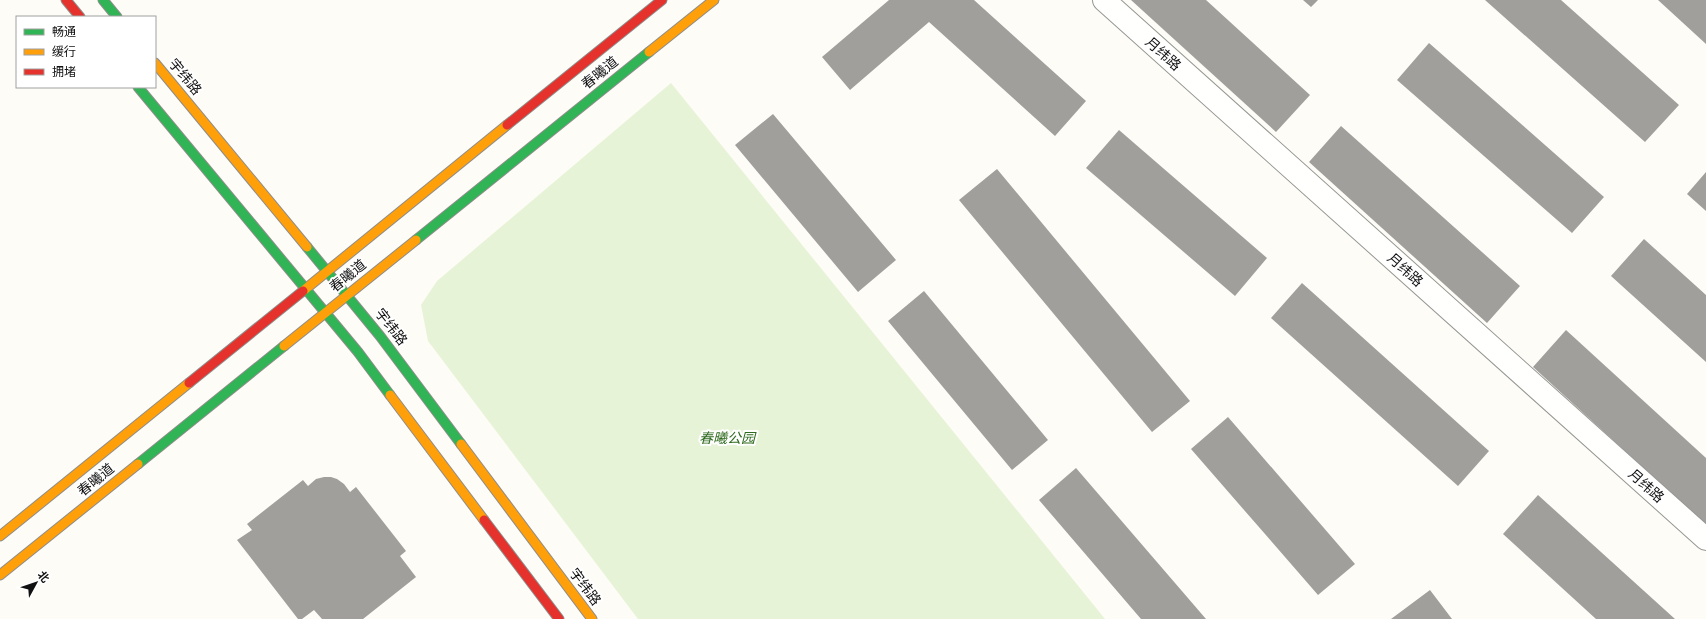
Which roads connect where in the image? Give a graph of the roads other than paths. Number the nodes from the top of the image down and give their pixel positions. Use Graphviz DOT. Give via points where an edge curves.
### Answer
graph roads {
  1 [pos="66,0"];
  2 [pos="103,0"];
  3 [pos="662,0"];
  4 [pos="714,0"];
  5 [pos="1104,0"];
  6 [pos="79,16"];
  7 [pos="116,16"];
  8 [pos="156,64"];
  9 [pos="139,88"];
  10 [pos="327,271"];
  11 [pos="305,289"];
  12 [pos="346,295"];
  13 [pos="325,312"];
  14 [pos="0,536"];
  15 [pos="1706,539"];
  16 [pos="0,575"];
  17 [pos="559,619"];
  18 [pos="592,619"];
  1 -- 6 [label="main road"];
  2 -- 7 [label="main road"];
  3 -- 10 [label="main road, 春曦道"];
  4 -- 12 [label="main road, 春曦道"];
  5 -- 15 [label="street, 月纬路"];
  8 -- 10 [label="main road, 宇纬路"];
  9 -- 11 [label="main road"];
  10 -- 11 [label="main road, 春曦道"];
  10 -- 12 [label="main road, 宇纬路"];
  11 -- 13 [label="main road"];
  11 -- 14 [label="main road, 春曦道"];
  12 -- 13 [label="main road, 春曦道"];
  12 -- 18 [label="main road, 宇纬路" via="380,336"];
  13 -- 16 [label="main road, 春曦道"];
  13 -- 17 [label="main road"];
}
